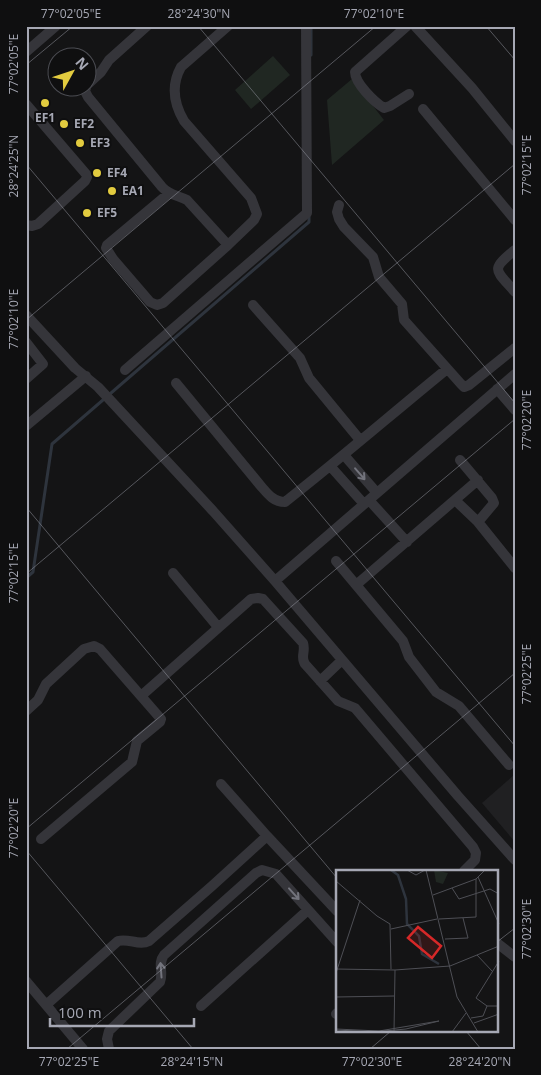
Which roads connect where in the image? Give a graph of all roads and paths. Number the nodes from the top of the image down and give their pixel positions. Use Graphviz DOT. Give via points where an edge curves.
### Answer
graph roads {
  1 [pos="56,26"];
  2 [pos="147,26"];
  3 [pos="228,26"];
  4 [pos="306,26"];
  5 [pos="407,26"];
  6 [pos="415,26"];
  7 [pos="26,52"];
  8 [pos="98,76"];
  9 [pos="410,94"];
  10 [pos="88,98"];
  11 [pos="26,104"];
  12 [pos="423,110"];
  13 [pos="515,141"];
  14 [pos="168,194"];
  15 [pos="339,205"];
  16 [pos="515,220"];
  17 [pos="26,225"];
  18 [pos="228,246"];
  19 [pos="515,250"];
  20 [pos="515,292"];
  21 [pos="254,304"];
  22 [pos="26,315"];
  23 [pos="26,342"];
  24 [pos="515,348"];
  25 [pos="447,369"];
  26 [pos="125,370"];
  27 [pos="515,374"];
  28 [pos="86,376"];
  29 [pos="26,379"];
  30 [pos="176,383"];
  31 [pos="497,389"];
  32 [pos="515,410"];
  33 [pos="26,426"];
  34 [pos="360,440"];
  35 [pos="344,455"];
  36 [pos="460,460"];
  37 [pos="331,467"];
  38 [pos="478,480"];
  39 [pos="370,499"];
  40 [pos="455,500"];
  41 [pos="478,522"];
  42 [pos="407,542"];
  43 [pos="336,561"];
  44 [pos="515,568"];
  45 [pos="173,572"];
  46 [pos="275,581"];
  47 [pos="356,586"];
  48 [pos="218,627"];
  49 [pos="342,660"];
  50 [pos="320,681"];
  51 [pos="141,696"];
  52 [pos="26,711"];
  53 [pos="509,765"];
  54 [pos="221,784"];
  55 [pos="267,836"];
  56 [pos="41,839"];
  57 [pos="515,860"];
  58 [pos="465,870"];
  59 [pos="308,910"];
  60 [pos="336,910"];
  61 [pos="336,941"];
  62 [pos="498,944"];
  63 [pos="515,957"];
  64 [pos="26,980"];
  65 [pos="46,1005"];
  66 [pos="201,1006"];
  67 [pos="83,1049"];
  68 [pos="109,1049"];
  1 -- 7 [label="street"];
  2 -- 8 [label="street" via="109,60"];
  3 -- 18 [label="street" via="181,67 174,85 177,109 184,122 252,198 257,214"];
  4 -- 26 [label="street" via="307,213"];
  5 -- 9 [label="street" via="355,72 355,78 384,108"];
  6 -- 13 [label="street"];
  10 -- 14 [label="street"];
  11 -- 17 [label="street" via="87,177 38,224"];
  12 -- 16 [label="street"];
  14 -- 18 [label="street" via="187,200"];
  14 -- 18 [label="street" via="106,248 153,304 163,303"];
  15 -- 25 [label="street" via="339,219 373,258 379,277 401,302 404,320"];
  19 -- 20 [label="street" via="498,267 500,275"];
  21 -- 34 [label="street" via="300,358 309,378"];
  22 -- 28 [label="street"];
  23 -- 29 [label="street" via="43,364"];
  24 -- 25 [label="street" via="464,387"];
  25 -- 34 [label="street"];
  27 -- 31 [label="street"];
  28 -- 33 [label="street"];
  28 -- 46 [label="street"];
  30 -- 37 [label="street" via="249,473 279,502 285,502"];
  31 -- 32 [label="street"];
  31 -- 39 [label="street"];
  34 -- 35 [label="street"];
  35 -- 37 [label="street"];
  35 -- 39 [label="street, one-way"];
  36 -- 38 [label="street"];
  37 -- 39 [label="street"];
  38 -- 40 [label="street"];
  38 -- 41 [label="street" via="494,503"];
  39 -- 42 [label="street"];
  39 -- 46 [label="street"];
  40 -- 41 [label="street"];
  40 -- 42 [label="street"];
  41 -- 44 [label="street"];
  42 -- 47 [label="street"];
  43 -- 47 [label="street"];
  45 -- 48 [label="street"];
  46 -- 49 [label="street"];
  47 -- 53 [label="street" via="403,641 409,657 436,692 460,706"];
  48 -- 50 [label="street" via="252,599 263,599 303,643 303,661"];
  48 -- 51 [label="street"];
  49 -- 50 [label="street"];
  49 -- 57 [label="street"];
  50 -- 58 [label="street" via="338,701 356,708 473,847 475,860"];
  51 -- 52 [label="street" via="94,646 84,649 46,684 38,700"];
  51 -- 56 [label="street" via="160,722 137,741 132,762"];
  54 -- 55 [label="street"];
  55 -- 60 [label="street"];
  55 -- 65 [label="street" via="149,941 118,942"];
  59 -- 61 [label="street"];
  59 -- 66 [label="street"];
  68 -- 59 [label="street, one-way" via="109,1031 160,982 160,962 164,955 256,873 262,870 276,874"];
  62 -- 63 [label="street"];
  64 -- 65 [label="street"];
  65 -- 67 [label="street"];
}
